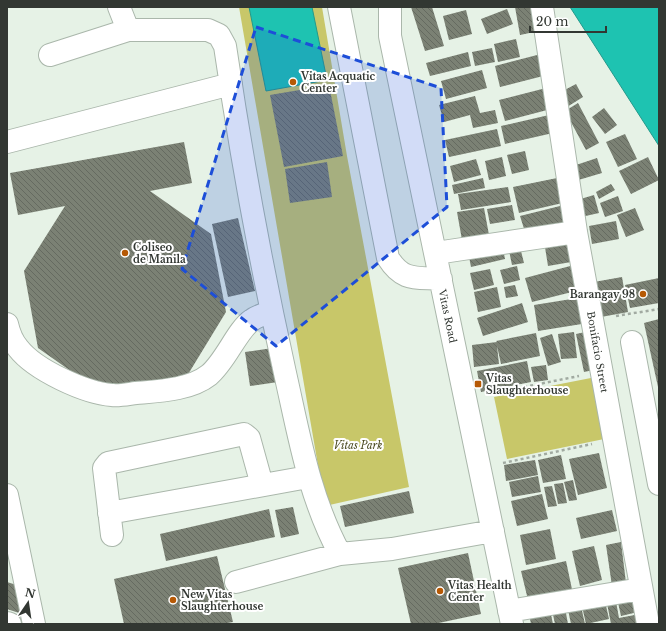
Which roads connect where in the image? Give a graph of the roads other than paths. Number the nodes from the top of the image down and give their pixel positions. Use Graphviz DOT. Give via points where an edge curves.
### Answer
graph roads {
  1 [pos="119,7"];
  2 [pos="339,7"];
  3 [pos="390,7"];
  4 [pos="542,7"];
  5 [pos="128,30"];
  6 [pos="50,55"];
  7 [pos="231,84"];
  8 [pos="7,142"];
  9 [pos="576,232"];
  10 [pos="436,253"];
  11 [pos="441,279"];
  12 [pos="271,312"];
  13 [pos="7,324"];
  14 [pos="632,342"];
  15 [pos="308,477"];
  16 [pos="659,484"];
  17 [pos="262,485"];
  18 [pos="7,495"];
  19 [pos="109,513"];
  20 [pos="11,530"];
  21 [pos="492,531"];
  22 [pos="112,535"];
  23 [pos="340,554"];
  24 [pos="236,582"];
  25 [pos="641,589"];
  26 [pos="510,618"];
  27 [pos="7,623"];
  28 [pos="10,624"];
  29 [pos="34,624"];
  30 [pos="648,624"];
  1 -- 5 [label="street"];
  2 -- 11 [label="street" via="388,258 395,270 407,277"];
  3 -- 10 [label="street, Vitas Road" via="390,36"];
  4 -- 9 [label="street, Bonifacio Street"];
  5 -- 6 [label="street"];
  5 -- 7 [label="street" via="208,30 219,35 225,46"];
  7 -- 8 [label="street"];
  7 -- 12 [label="street"];
  9 -- 10 [label="street"];
  9 -- 25 [label="street, Bonifacio Street"];
  10 -- 11 [label="street, Vitas Road"];
  11 -- 21 [label="street, Vitas Road"];
  12 -- 13 [label="street" via="252,320 221,362 208,375 174,389 113,396 78,386 38,365 19,349 10,335"];
  12 -- 15 [label="street"];
  14 -- 16 [label="street"];
  15 -- 17 [label="street"];
  15 -- 23 [label="street" via="329,534"];
  17 -- 19 [label="street"];
  17 -- 19 [label="street" via="248,438 244,434 108,463 104,468"];
  18 -- 20 [label="street"];
  19 -- 22 [label="street"];
  20 -- 29 [label="street"];
  21 -- 23 [label="street" via="392,549"];
  21 -- 26 [label="street, Vitas Road"];
  23 -- 24 [label="street"];
  25 -- 26 [label="street"];
  25 -- 30 [label="street, Bonifacio Street"];
  27 -- 28 [label="street"];
}
